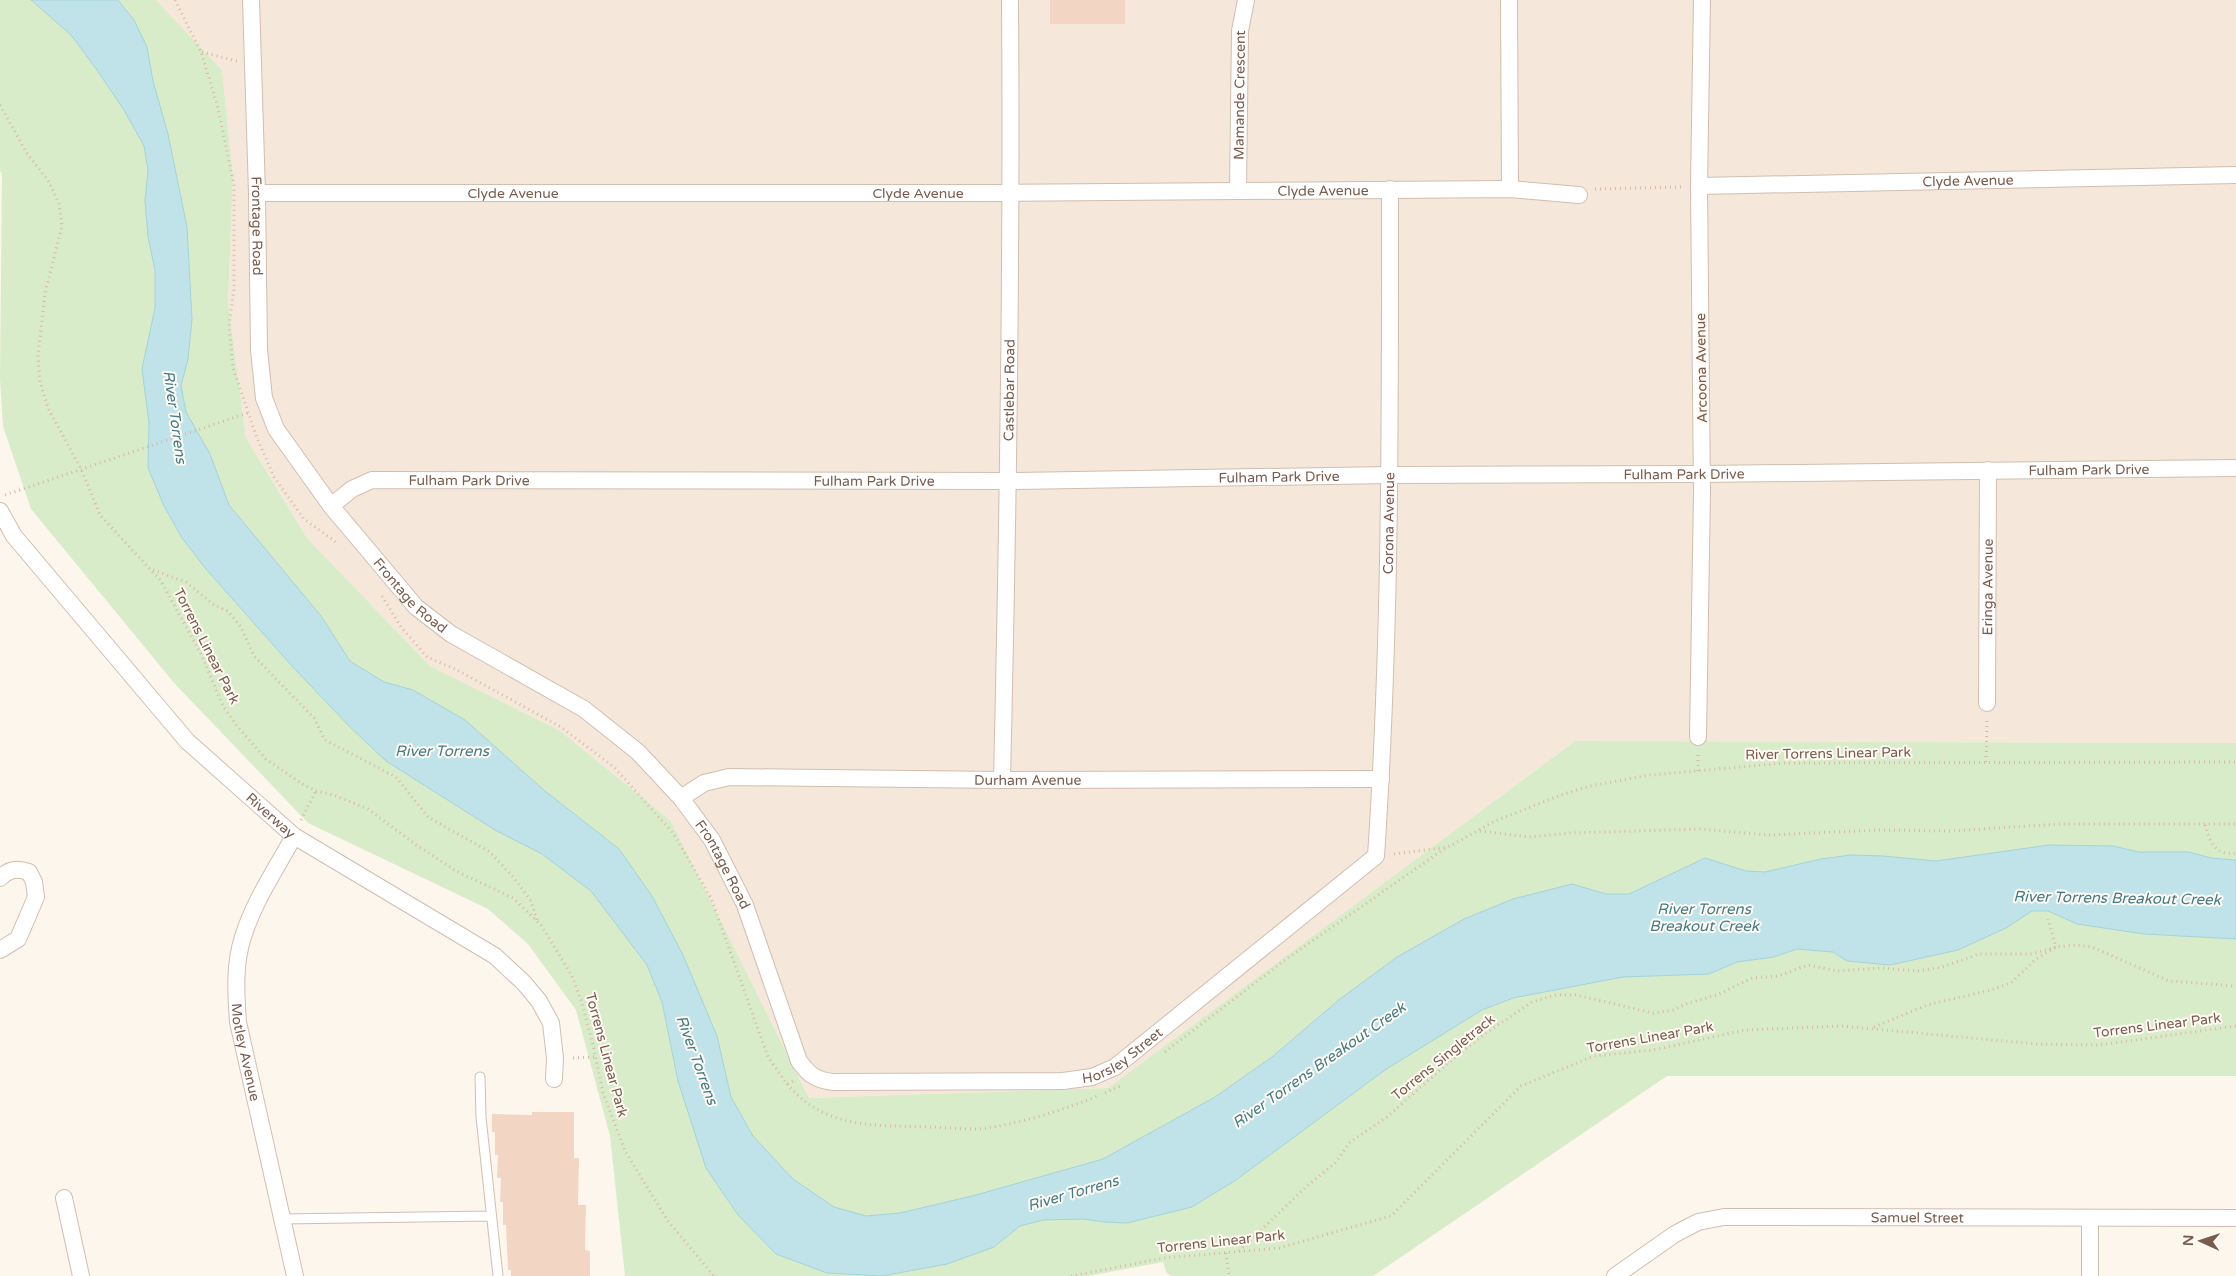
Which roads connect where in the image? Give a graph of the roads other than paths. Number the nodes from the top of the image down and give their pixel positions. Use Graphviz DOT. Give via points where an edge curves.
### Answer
graph roads {
  1 [pos="251,0"];
  2 [pos="1010,0"];
  3 [pos="1246,0"];
  4 [pos="1509,0"];
  5 [pos="1702,0"];
  6 [pos="2236,175"];
  7 [pos="1699,186"];
  8 [pos="1390,189"];
  9 [pos="1510,189"];
  10 [pos="1238,191"];
  11 [pos="1012,193"];
  12 [pos="257,194"];
  13 [pos="1574,194"];
  14 [pos="2236,468"];
  15 [pos="1988,470"];
  16 [pos="1702,474"];
  17 [pos="1390,475"];
  18 [pos="1009,481"];
  19 [pos="331,506"];
  20 [pos="0,511"];
  21 [pos="7,540"];
  22 [pos="1987,703"];
  23 [pos="1698,737"];
  24 [pos="1381,779"];
  25 [pos="1002,780"];
  26 [pos="681,798"];
  27 [pos="294,836"];
  28 [pos="1376,856"];
  29 [pos="0,878"];
  30 [pos="0,950"];
  31 [pos="808,1074"];
  32 [pos="480,1076"];
  33 [pos="554,1079"];
  34 [pos="64,1198"];
  35 [pos="491,1216"];
  36 [pos="2236,1218"];
  37 [pos="281,1219"];
  38 [pos="2090,1219"];
  39 [pos="81,1276"];
  40 [pos="295,1276"];
  41 [pos="498,1276"];
  42 [pos="1615,1276"];
  43 [pos="2090,1276"];
  1 -- 12 [label="street, Frontage Road"];
  2 -- 11 [label="street, Castlebar Road"];
  3 -- 10 [label="street, Mamande Crescent" via="1240,32"];
  4 -- 9 [label="street"];
  5 -- 7 [label="street, Arcoona Avenue"];
  6 -- 7 [label="street, Clyde Avenue"];
  7 -- 16 [label="street, Arcoona Avenue"];
  8 -- 9 [label="street, Clyde Avenue"];
  8 -- 10 [label="street, Clyde Avenue"];
  8 -- 17 [label="street, Corona Avenue"];
  9 -- 13 [label="street, Clyde Avenue"];
  10 -- 11 [label="street, Clyde Avenue"];
  11 -- 12 [label="street, Clyde Avenue"];
  11 -- 18 [label="street, Castlebar Road"];
  12 -- 19 [label="street, Frontage Road" via="259,350 264,398 276,429"];
  14 -- 15 [label="street, Fulham Park Drive"];
  15 -- 16 [label="street, Fulham Park Drive"];
  15 -- 22 [label="street, Eringa Avenue"];
  16 -- 17 [label="street, Fulham Park Drive"];
  16 -- 23 [label="street, Arcoona Avenue"];
  17 -- 18 [label="street, Fulham Park Drive"];
  17 -- 24 [label="street, Corona Avenue"];
  18 -- 19 [label="street, Fulham Park Drive" via="372,480 352,489"];
  18 -- 25 [label="street, Castlebar Road"];
  19 -- 26 [label="street, Frontage Road" via="416,607 451,634 584,709 638,752"];
  20 -- 21 [label="street, Riverway"];
  21 -- 27 [label="street, Riverway" via="187,741"];
  24 -- 25 [label="street, Durham Avenue"];
  24 -- 28 [label="street, Corona Avenue"];
  25 -- 26 [label="street, Durham Avenue" via="729,777 704,783"];
  26 -- 31 [label="street, Frontage Road" via="712,840 744,905 799,1061"];
  27 -- 33 [label="street, Riverway" via="495,956 524,983 539,1000 551,1023"];
  27 -- 37 [label="street, Motley Avenue" via="259,898 242,938 236,985 238,1022"];
  28 -- 31 [label="street, Horsley Street" via="1115,1067 1092,1077 1063,1081 833,1082 818,1080"];
  29 -- 30 [label="street" via="6,872 19,869 29,872 36,897 18,939"];
  32 -- 35 [label="lane"];
  34 -- 39 [label="street"];
  35 -- 37 [label="lane"];
  35 -- 41 [label="lane"];
  36 -- 38 [label="street, Samuel Street"];
  37 -- 40 [label="street, Motley Avenue"];
  38 -- 42 [label="street, Samuel Street" via="1724,1217 1698,1222 1675,1234"];
  38 -- 43 [label="street"];
}
